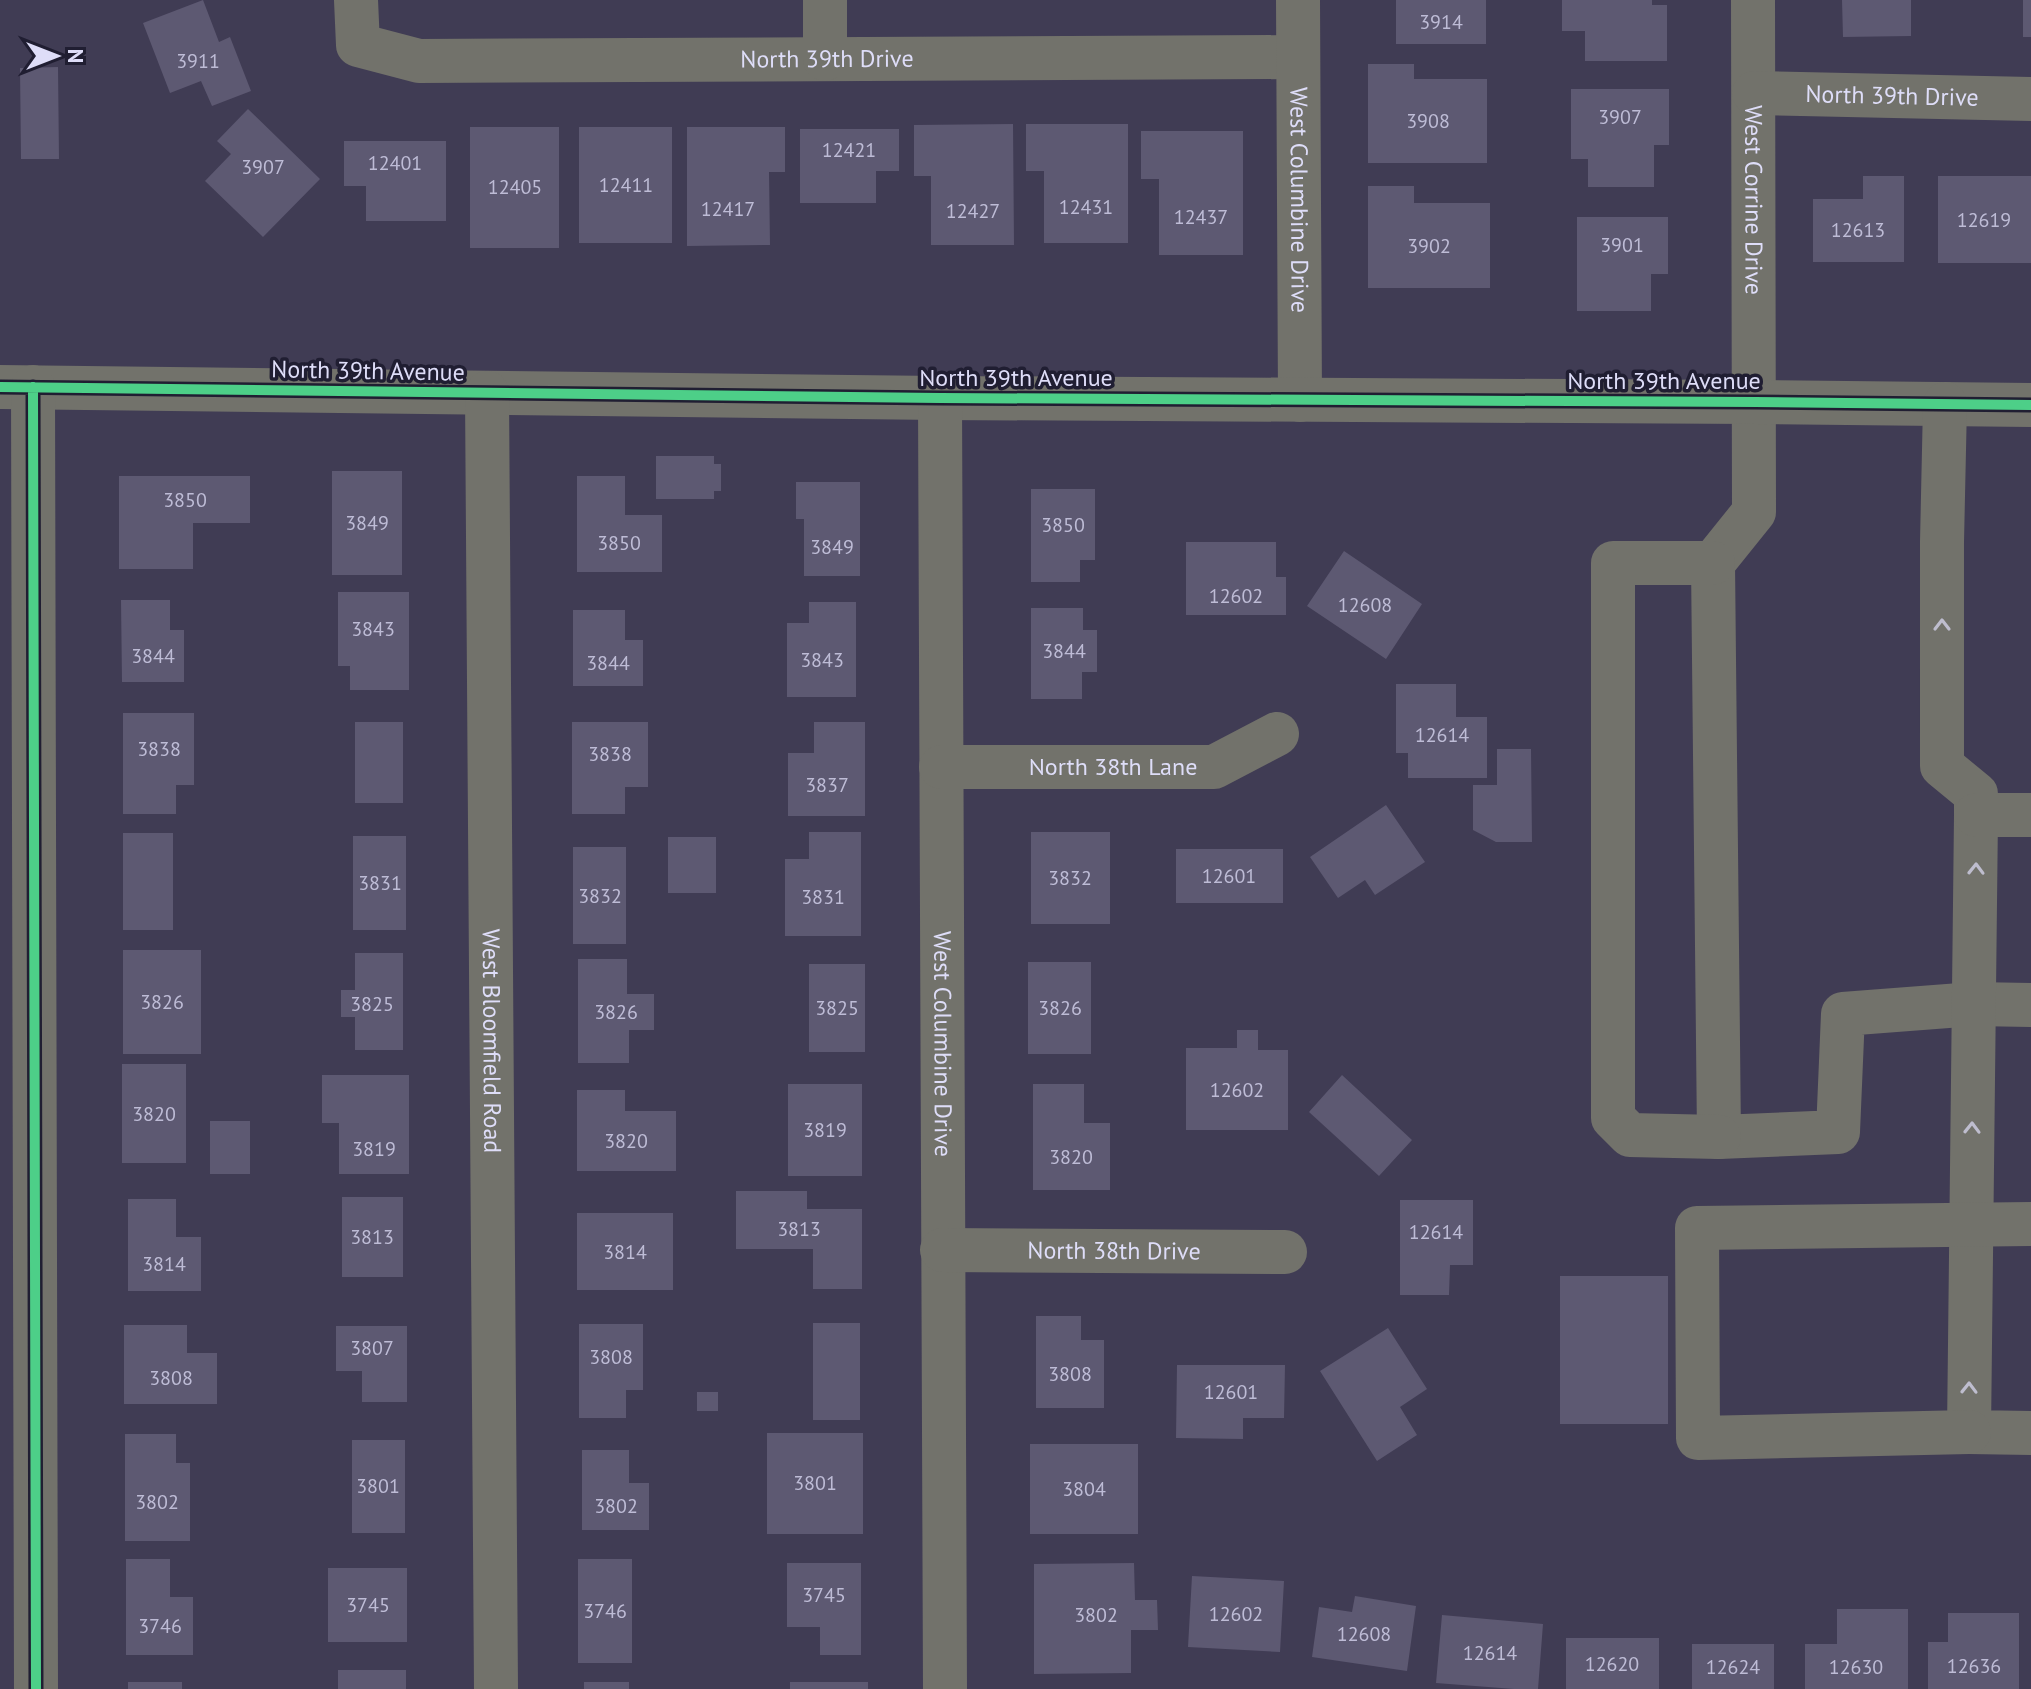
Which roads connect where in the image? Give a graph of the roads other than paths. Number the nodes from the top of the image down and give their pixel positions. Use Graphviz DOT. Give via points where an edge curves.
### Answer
graph roads {
  1 [pos="356,0"];
  2 [pos="825,0"];
  3 [pos="1298,0"];
  4 [pos="1753,0"];
  5 [pos="1298,57"];
  6 [pos="825,59"];
  7 [pos="1754,93"];
  8 [pos="2031,99"];
  9 [pos="17,387"];
  10 [pos="487,393"];
  11 [pos="940,398"];
  12 [pos="1300,400"];
  13 [pos="1755,402"];
  14 [pos="1945,404"];
  15 [pos="2031,405"];
  16 [pos="1713,563"];
  17 [pos="1277,734"];
  18 [pos="941,767"];
  19 [pos="1976,815"];
  20 [pos="2031,815"];
  21 [pos="1974,1004"];
  22 [pos="2031,1005"];
  23 [pos="1719,1137"];
  24 [pos="1971,1224"];
  25 [pos="2031,1224"];
  26 [pos="942,1250"];
  27 [pos="1285,1252"];
  28 [pos="1969,1432"];
  29 [pos="2031,1433"];
  30 [pos="36,1689"];
  31 [pos="496,1689"];
  32 [pos="945,1689"];
  1 -- 6 [label="street, North 39th Drive" via="358,45 419,61"];
  2 -- 6 [label="street"];
  3 -- 5 [label="street, West Columbine Drive"];
  4 -- 7 [label="street, West Corrine Drive"];
  5 -- 6 [label="street, North 39th Drive"];
  5 -- 12 [label="street, West Columbine Drive"];
  7 -- 8 [label="street, North 39th Drive"];
  7 -- 13 [label="street, West Corrine Drive"];
  9 -- 10 [label="street, North 39th Avenue"];
  9 -- 30 [label="street"];
  10 -- 11 [label="street, North 39th Avenue"];
  10 -- 31 [label="street, West Bloomfield Road"];
  11 -- 12 [label="street, North 39th Avenue"];
  11 -- 18 [label="street, West Columbine Drive"];
  12 -- 13 [label="street, North 39th Avenue"];
  13 -- 14 [label="street, North 39th Avenue"];
  13 -- 16 [label="street, West Corrine Drive" via="1754,512"];
  14 -- 15 [label="street, North 39th Avenue"];
  19 -- 14 [label="street, one-way" via="1976,794 1942,766"];
  16 -- 23 [label="street"];
  16 -- 23 [label="street" via="1613,563 1613,1118 1630,1135"];
  17 -- 18 [label="street, North 38th Lane" via="1214,767"];
  18 -- 26 [label="street, West Columbine Drive"];
  19 -- 20 [label="street"];
  21 -- 19 [label="street, one-way"];
  21 -- 22 [label="street"];
  21 -- 23 [label="street" via="1843,1014 1838,1132"];
  24 -- 21 [label="street, one-way"];
  24 -- 25 [label="street"];
  28 -- 24 [label="street, one-way"];
  24 -- 28 [label="street" via="1697,1228 1698,1438"];
  26 -- 27 [label="street, North 38th Drive"];
  26 -- 32 [label="street, West Columbine Drive"];
  28 -- 29 [label="street"];
}
